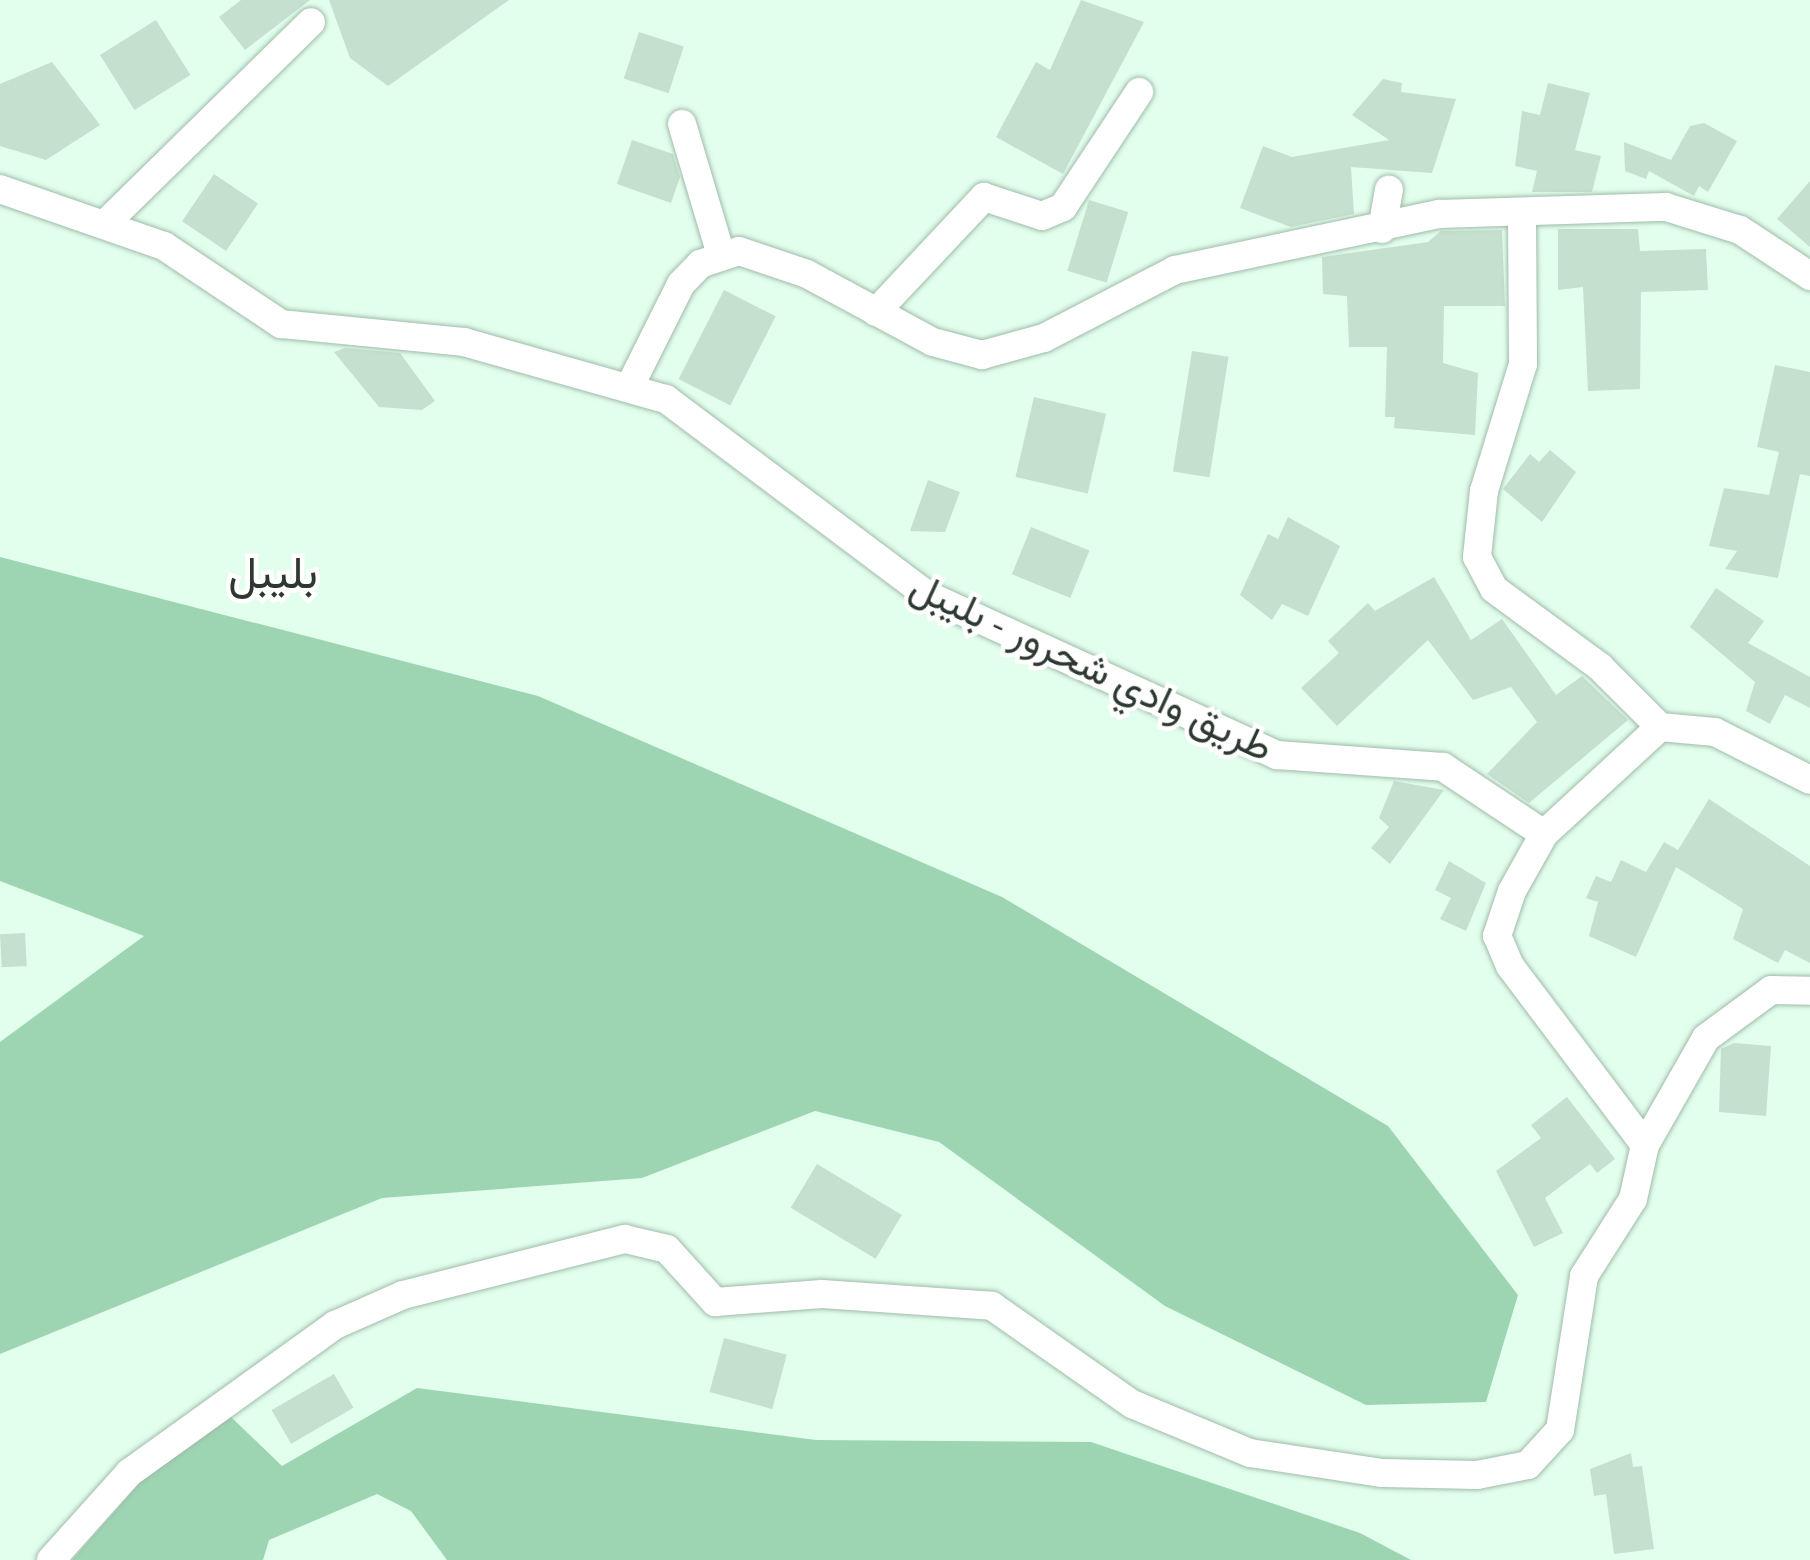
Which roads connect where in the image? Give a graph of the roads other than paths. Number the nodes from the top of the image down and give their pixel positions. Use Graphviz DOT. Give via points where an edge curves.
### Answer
graph roads {
  1 [pos="310,22"];
  2 [pos="1140,92"];
  3 [pos="682,124"];
  4 [pos="0,190"];
  5 [pos="1389,190"];
  6 [pos="1522,217"];
  7 [pos="108,221"];
  8 [pos="1382,229"];
  9 [pos="721,255"];
  10 [pos="1810,276"];
  11 [pos="876,312"];
  12 [pos="630,386"];
  13 [pos="1660,726"];
  14 [pos="1810,780"];
  15 [pos="1544,834"];
  16 [pos="1810,991"];
  17 [pos="1644,1145"];
  18 [pos="51,1560"];
  1 -- 7 [label="street"];
  2 -- 11 [label="street" via="1063,207 1042,216 984,197"];
  3 -- 9 [label="street"];
  4 -- 7 [label="street, طريق وادي شحرور - بليبل"];
  5 -- 8 [label="street"];
  6 -- 8 [label="street" via="1440,214"];
  6 -- 10 [label="street" via="1666,207 1740,230"];
  6 -- 13 [label="street" via="1523,364 1480,510 1478,557 1494,589 1600,667"];
  7 -- 12 [label="street, طريق وادي شحرور - بليبل" via="164,246 281,324 464,342"];
  8 -- 11 [label="street" via="1175,270 1012,350 955,349"];
  9 -- 11 [label="street" via="766,256"];
  9 -- 12 [label="street" via="681,284"];
  12 -- 15 [label="street, طريق وادي شحرور - بليبل" via="722,435 927,595 1277,755 1443,767"];
  13 -- 14 [label="street" via="1715,732"];
  13 -- 15 [label="street"];
  15 -- 17 [label="street" via="1512,891 1499,946"];
  16 -- 17 [label="street" via="1771,990 1706,1038"];
  17 -- 18 [label="street" via="1633,1199 1584,1276 1560,1430 1528,1465 1504,1473 1383,1473 1250,1452 1132,1404 992,1306 822,1294 715,1302 668,1250 625,1240 403,1295 335,1325 130,1473"];
}
